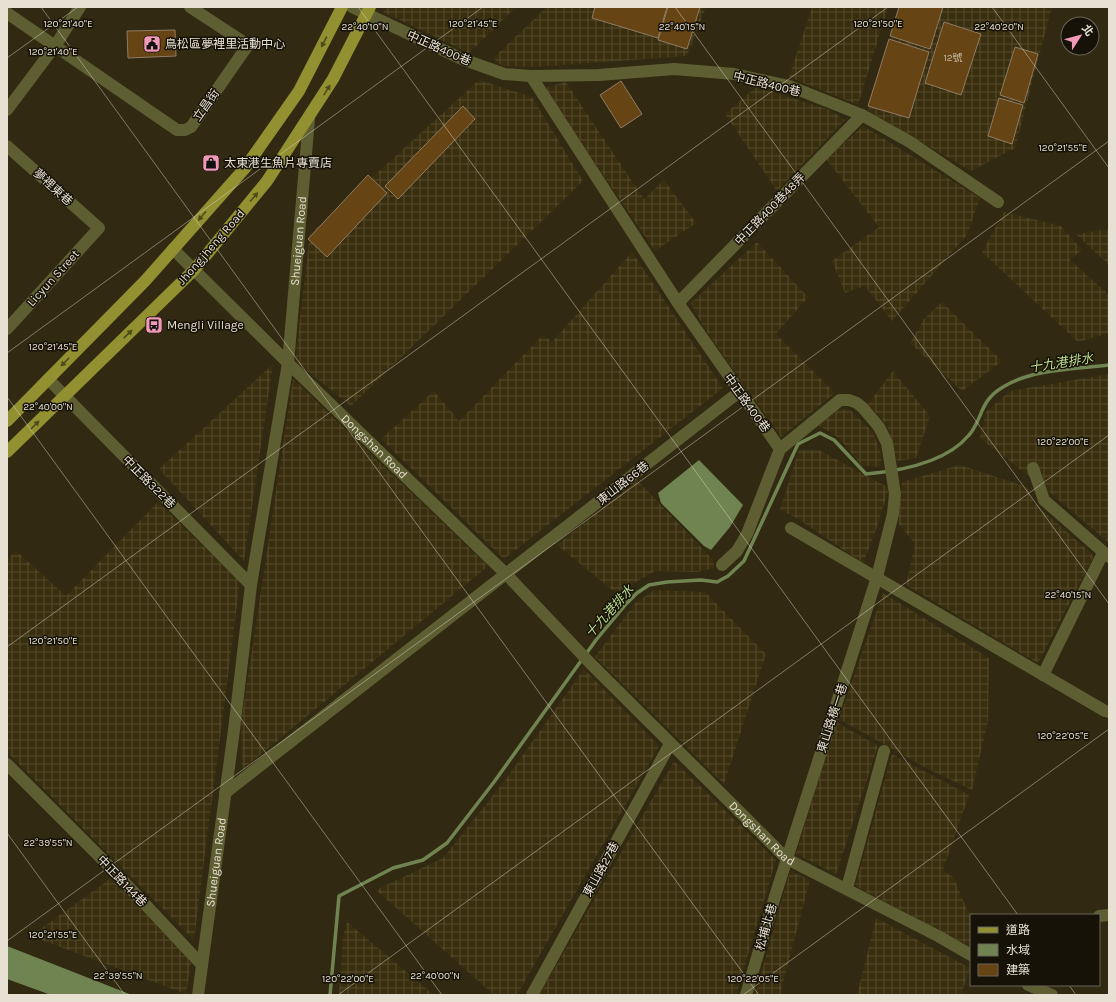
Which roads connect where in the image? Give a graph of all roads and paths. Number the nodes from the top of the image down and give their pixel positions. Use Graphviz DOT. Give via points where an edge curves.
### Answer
graph roads {
  1 [pos="80,7"];
  2 [pos="190,7"];
  3 [pos="342,7"];
  4 [pos="352,7"];
  5 [pos="369,10"];
  6 [pos="7,13"];
  7 [pos="55,46"];
  8 [pos="531,76"];
  9 [pos="7,110"];
  10 [pos="862,115"];
  11 [pos="309,119"];
  12 [pos="7,146"];
  13 [pos="998,202"];
  14 [pos="99,228"];
  15 [pos="173,249"];
  16 [pos="194,270"];
  17 [pos="678,303"];
  18 [pos="7,329"];
  19 [pos="288,363"];
  20 [pos="48,379"];
  21 [pos="739,392"];
  22 [pos="64,396"];
  23 [pos="7,421"];
  24 [pos="780,449"];
  25 [pos="7,452"];
  26 [pos="1033,468"];
  27 [pos="791,528"];
  28 [pos="1106,555"];
  29 [pos="722,565"];
  30 [pos="506,574"];
  31 [pos="877,577"];
  32 [pos="251,585"];
  33 [pos="1043,675"];
  34 [pos="1109,712"];
  35 [pos="670,744"];
  36 [pos="884,751"];
  37 [pos="7,764"];
  38 [pos="225,793"];
  39 [pos="787,858"];
  40 [pos="847,888"];
  41 [pos="970,954"];
  42 [pos="202,965"];
  43 [pos="1032,986"];
  44 [pos="198,995"];
  45 [pos="532,995"];
  46 [pos="746,995"];
  47 [pos="1052,995"];
  1 -- 7 [label="street"];
  2 -- 7 [label="street, 立昌街" via="248,45 191,127 186,130 177,130"];
  3 -- 15 [label="main road, one-way" via="300,91 245,168"];
  4 -- 5 [label="street, 中正路400巷"];
  5 -- 8 [label="street, 中正路400巷" via="462,59 504,74"];
  11 -- 5 [label="main road, Jhongjheng Road, one-way"];
  6 -- 7 [label="street"];
  7 -- 9 [label="street"];
  8 -- 10 [label="street, 中正路400巷" via="599,75 674,69 734,74 789,86"];
  8 -- 17 [label="street, 中正路400巷"];
  10 -- 13 [label="street, 中正路400巷" via="910,142"];
  10 -- 17 [label="street, 中正路400巷48弄"];
  16 -- 11 [label="main road, Jhongjheng Road, one-way" via="268,181"];
  11 -- 19 [label="street, Shueiguan Road"];
  12 -- 14 [label="street, 夢裡東巷"];
  14 -- 18 [label="street, Licyun Street"];
  15 -- 16 [label="street, Dongshan Road"];
  15 -- 20 [label="main road, one-way"];
  16 -- 19 [label="street, Dongshan Road"];
  22 -- 16 [label="main road, Jhongjheng Road, one-way"];
  17 -- 21 [label="street, 中正路400巷"];
  19 -- 30 [label="street, Dongshan Road"];
  19 -- 32 [label="street, Shueiguan Road"];
  20 -- 22 [label="street, 中正路322巷"];
  20 -- 23 [label="main road"];
  21 -- 24 [label="street, 中正路400巷"];
  21 -- 30 [label="street, 東山路66巷"];
  25 -- 22 [label="main road, Jhongjheng Road, one-way"];
  22 -- 32 [label="street, 中正路322巷"];
  24 -- 29 [label="street" via="747,534 737,551"];
  24 -- 31 [label="street, 東山路橫一巷" via="840,400 857,403 879,427 887,443 896,494"];
  26 -- 28 [label="street" via="1044,500"];
  27 -- 31 [label="street"];
  28 -- 33 [label="street"];
  30 -- 35 [label="street, Dongshan Road"];
  30 -- 38 [label="street, 東山路66巷"];
  31 -- 33 [label="street"];
  31 -- 39 [label="street, 東山路橫一巷"];
  32 -- 38 [label="street, Shueiguan Road"];
  33 -- 34 [label="street"];
  35 -- 39 [label="street, Dongshan Road"];
  35 -- 45 [label="street, 東山路27巷"];
  36 -- 40 [label="street"];
  37 -- 42 [label="street, 中正路144巷" via="113,870"];
  38 -- 42 [label="street, Shueiguan Road"];
  39 -- 40 [label="street, Dongshan Road"];
  39 -- 46 [label="street, 松埔北巷"];
  40 -- 41 [label="street, Dongshan Road"];
  42 -- 44 [label="street, Shueiguan Road"];
  43 -- 47 [label="street"];
}
